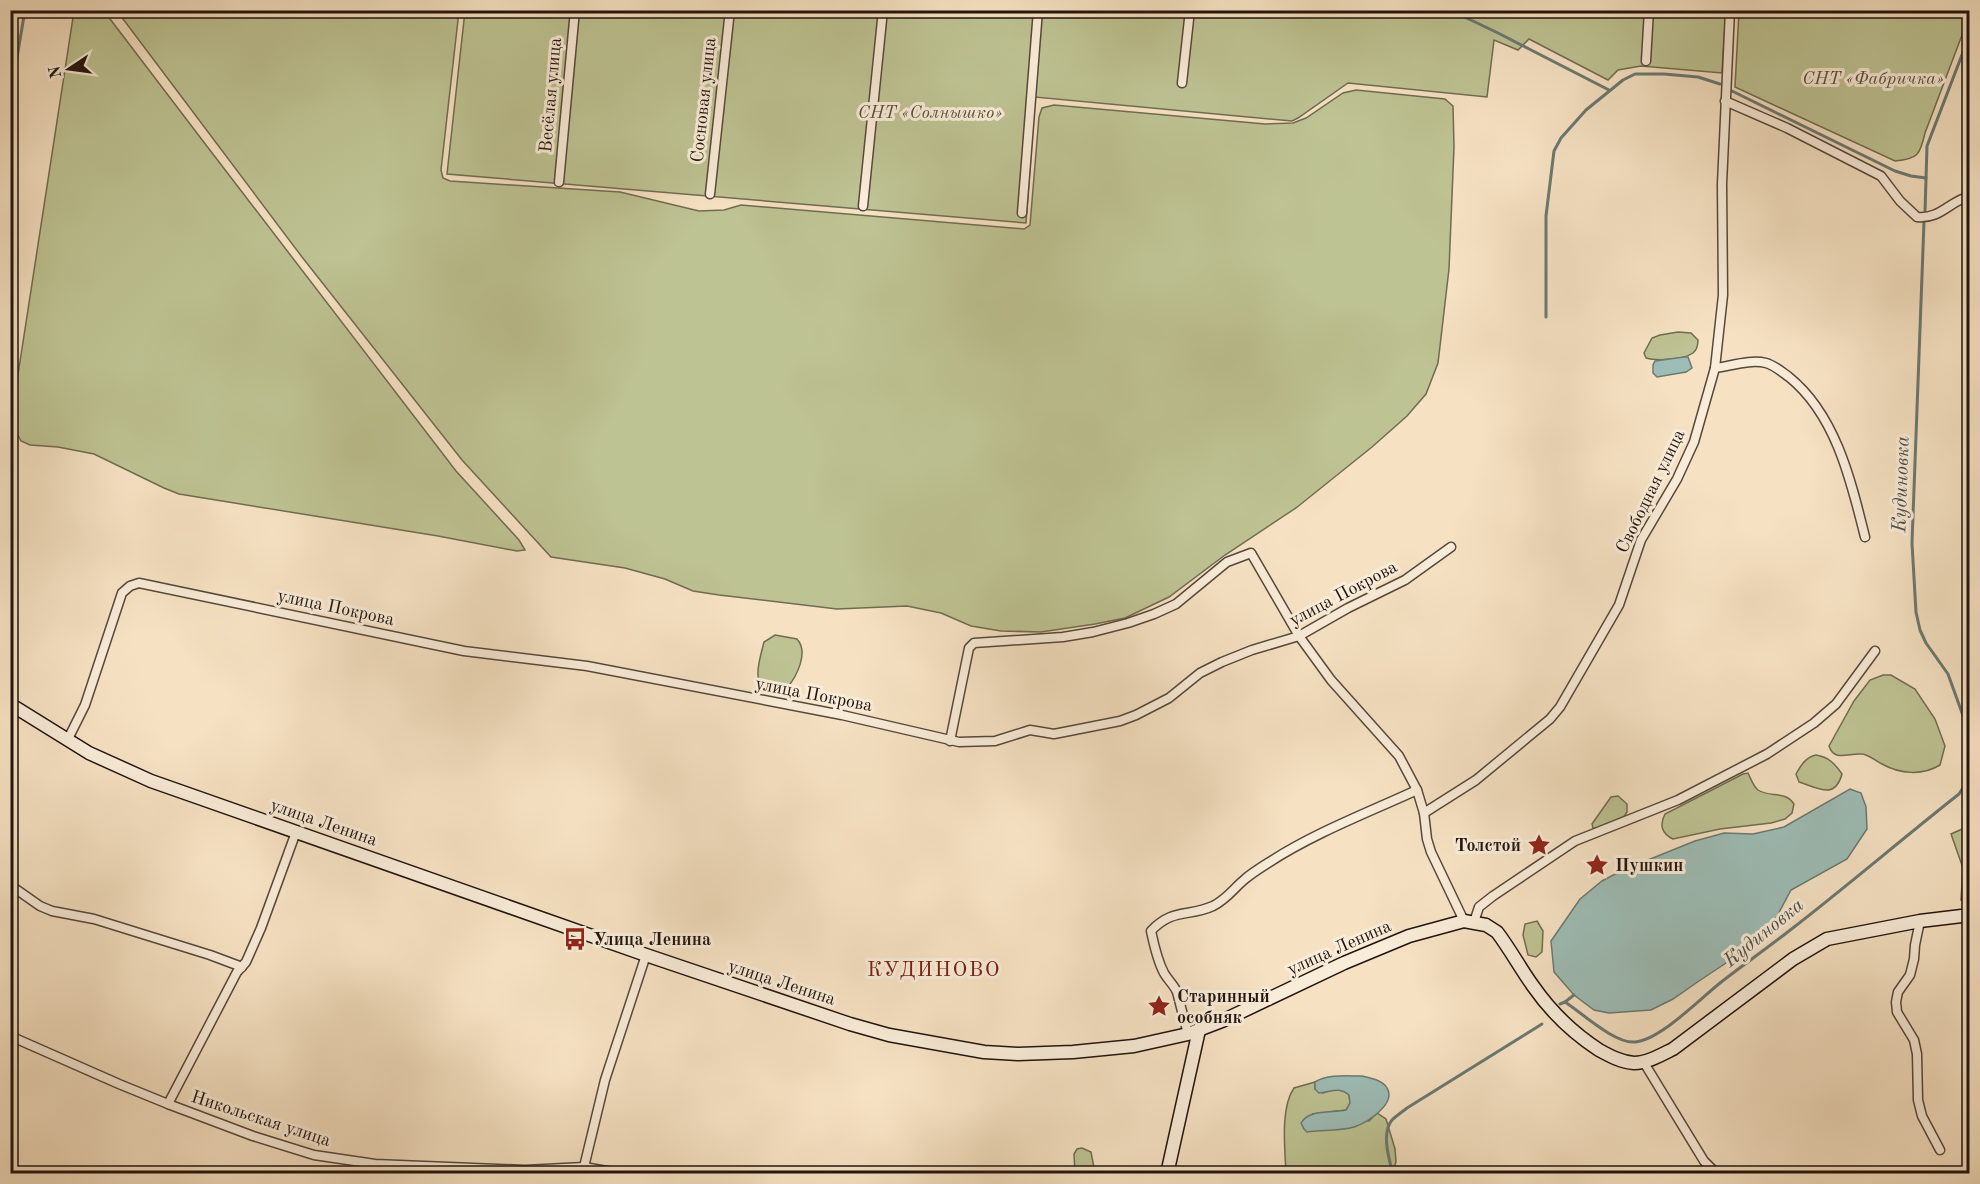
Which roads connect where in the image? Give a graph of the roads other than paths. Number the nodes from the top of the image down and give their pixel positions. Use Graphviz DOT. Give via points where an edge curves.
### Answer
graph roads {
  1 [pos="575,10"];
  2 [pos="730,10"];
  3 [pos="883,10"];
  4 [pos="1038,10"];
  5 [pos="1190,10"];
  6 [pos="1648,10"];
  7 [pos="1730,10"];
  8 [pos="1646,61"];
  9 [pos="1182,83"];
  10 [pos="1725,101"];
  11 [pos="559,182"];
  12 [pos="710,194"];
  13 [pos="1970,196"];
  14 [pos="863,206"];
  15 [pos="1022,213"];
  16 [pos="1715,368"];
  17 [pos="1865,537"];
  18 [pos="1451,547"];
  19 [pos="1299,636"];
  20 [pos="1875,651"];
  21 [pos="10,704"];
  22 [pos="67,741"];
  23 [pos="950,741"];
  24 [pos="1417,790"];
  25 [pos="1424,813"];
  26 [pos="296,832"];
  27 [pos="10,885"];
  28 [pos="1970,915"];
  29 [pos="1469,921"];
  30 [pos="1920,921"];
  31 [pos="646,956"];
  32 [pos="242,967"];
  33 [pos="1194,1032"];
  34 [pos="10,1036"];
  35 [pos="1643,1061"];
  36 [pos="168,1104"];
  37 [pos="1940,1150"];
  38 [pos="584,1167"];
  39 [pos="624,1173"];
  40 [pos="1167,1173"];
  41 [pos="1717,1173"];
  1 -- 11 [label="street, Весёлая улица"];
  2 -- 12 [label="street, Сосновая улица"];
  3 -- 14 [label="street"];
  4 -- 15 [label="street"];
  5 -- 9 [label="street"];
  6 -- 8 [label="street"];
  7 -- 10 [label="street, Свободная улица"];
  10 -- 13 [label="street" via="1881,176 1917,217 1933,216"];
  10 -- 16 [label="street, Свободная улица" via="1723,295"];
  16 -- 17 [label="street" via="1768,363 1808,396 1827,422 1839,451"];
  16 -- 25 [label="street, Свободная улица" via="1694,442 1641,540 1619,605 1560,707 1476,780"];
  18 -- 19 [label="street, улица Покрова" via="1405,580"];
  19 -- 23 [label="street, улица Покрова" via="1222,662 1200,673 1169,698 1120,721 1054,734 1030,730 995,741"];
  19 -- 23 [label="street" via="1251,553 1227,562 1176,604 1128,623 1063,637 974,644 969,648"];
  19 -- 24 [label="street" via="1331,680 1399,756"];
  20 -- 29 [label="street" via="1836,704 1814,723 1767,754 1678,800 1575,842 1493,896"];
  21 -- 22 [label="main road, улица Ленина"];
  22 -- 23 [label="street, улица Покрова" via="85,705 122,592 139,583 464,651 587,666 842,715"];
  22 -- 26 [label="main road, улица Ленина" via="151,781"];
  24 -- 25 [label="street"];
  24 -- 33 [label="street" via="1269,862 1211,907 1167,918 1151,931 1159,964 1178,992"];
  25 -- 29 [label="street" via="1431,852"];
  26 -- 31 [label="main road, улица Ленина"];
  26 -- 32 [label="street" via="261,928"];
  27 -- 32 [label="street" via="52,911 94,919"];
  28 -- 30 [label="main road"];
  29 -- 33 [label="main road, улица Ленина" via="1379,947"];
  29 -- 35 [label="main road" via="1497,932 1543,1000 1582,1039 1621,1061"];
  30 -- 35 [label="main road" via="1847,934 1813,946 1673,1049"];
  30 -- 37 [label="street" via="1910,975 1896,1002 1897,1012 1914,1040 1922,1116"];
  31 -- 33 [label="main road, улица Ленина" via="889,1035 984,1052 1051,1053 1124,1047"];
  31 -- 38 [label="street" via="605,1080"];
  32 -- 36 [label="street"];
  33 -- 40 [label="main road"];
  34 -- 36 [label="street, Никольская улица"];
  35 -- 41 [label="street" via="1704,1161"];
  36 -- 38 [label="street, Никольская улица" via="330,1159 525,1170"];
  38 -- 39 [label="street, Никольская улица"];
}
